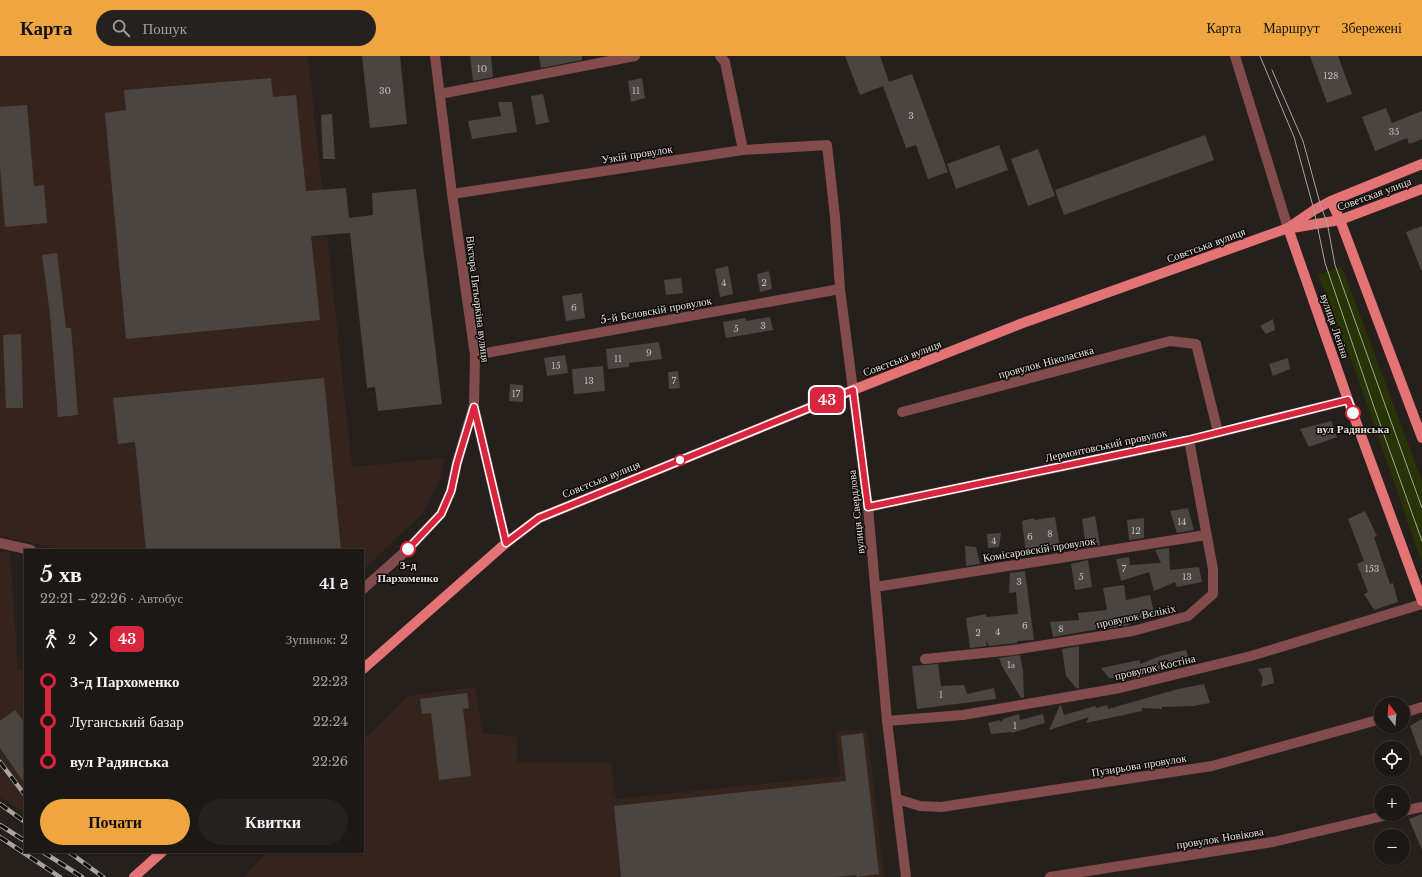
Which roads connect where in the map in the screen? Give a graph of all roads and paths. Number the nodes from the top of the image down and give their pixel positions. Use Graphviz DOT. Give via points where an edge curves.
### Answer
graph roads {
  1 [pos="435,56"];
  2 [pos="635,56"];
  3 [pos="720,56"];
  4 [pos="1235,56"];
  5 [pos="440,94"];
  6 [pos="827,145"];
  7 [pos="743,150"];
  8 [pos="1422,164"];
  9 [pos="1422,189"];
  10 [pos="452,194"];
  11 [pos="1330,201"];
  12 [pos="1340,220"];
  13 [pos="1288,228"];
  14 [pos="840,289"];
  15 [pos="475,355"];
  16 [pos="853,390"];
  17 [pos="1348,400"];
  18 [pos="474,407"];
  19 [pos="902,412"];
  20 [pos="1218,432"];
  21 [pos="1422,438"];
  22 [pos="1188,440"];
  23 [pos="868,507"];
  24 [pos="1206,535"];
  25 [pos="0,543"];
  26 [pos="506,543"];
  27 [pos="27,549"];
  28 [pos="875,587"];
  29 [pos="364,588"];
  30 [pos="1422,602"];
  31 [pos="925,659"];
  32 [pos="364,668"];
  33 [pos="1422,707"];
  34 [pos="1410,711"];
  35 [pos="888,721"];
  36 [pos="1374,721"];
  37 [pos="897,799"];
  38 [pos="1422,807"];
  39 [pos="1410,810"];
  40 [pos="1374,818"];
  41 [pos="161,853"];
  42 [pos="134,877"];
  43 [pos="906,877"];
  44 [pos="1050,877"];
  1 -- 5 [label="street, Віктора Пятьоркіна вулиця"];
  2 -- 5 [label="street"];
  3 -- 7 [label="street" via="725,62"];
  4 -- 13 [label="street, вулиця Леніна"];
  5 -- 10 [label="street, Віктора Пятьоркіна вулиця"];
  6 -- 7 [label="street, Узкій провулок"];
  6 -- 14 [label="street, вулиця Свердлова"];
  7 -- 10 [label="street, Узкій провулок"];
  8 -- 11 [label="main road, Совєтська вулиця"];
  9 -- 12 [label="main road, Советская улица"];
  10 -- 15 [label="street, Віктора Пятьоркіна вулиця"];
  11 -- 12 [label="main road"];
  11 -- 13 [label="main road, Совєтська вулиця"];
  12 -- 13 [label="main road, Советская улица"];
  12 -- 21 [label="main road"];
  13 -- 16 [label="main road, Совєтська вулиця" via="1020,324"];
  13 -- 17 [label="main road, вулиця Леніна"];
  14 -- 15 [label="street, 5-й Бєловскій провулок"];
  14 -- 16 [label="street, вулиця Свердлова"];
  15 -- 18 [label="street, Віктора Пятьоркіна вулиця"];
  16 -- 23 [label="street, вулиця Свердлова"];
  16 -- 26 [label="main road, Совєтська вулиця" via="539,518"];
  17 -- 20 [label="street, Лермонтовський провулок"];
  17 -- 30 [label="main road, вулиця Леніна"];
  18 -- 26 [label="street, Віктора Пятьоркіна вулиця"];
  18 -- 29 [label="street" via="451,491 441,514 408,549"];
  19 -- 20 [label="street, провулок Ніколаєнка" via="1170,341 1196,344"];
  20 -- 22 [label="street, Лермонтовський провулок"];
  22 -- 23 [label="street, Лермонтовський провулок"];
  22 -- 24 [label="street, провулок Вєлікіх"];
  23 -- 28 [label="street, вулиця Свердлова"];
  24 -- 28 [label="street, Комісаровскій провулок"];
  24 -- 31 [label="street, провулок Вєлікіх" via="1213,569 1213,594 1188,616 1133,631 1013,650"];
  25 -- 27 [label="street"];
  26 -- 32 [label="main road, Совєтська вулиця"];
  28 -- 35 [label="street, вулиця Свердлова"];
  30 -- 35 [label="street, провулок Костіна" via="1252,656 1120,688 963,715"];
  33 -- 34 [label="street"];
  35 -- 37 [label="street, вулиця Свердлова"];
  36 -- 37 [label="street, Пузирьова провулок" via="1212,766 941,807 920,806"];
  37 -- 43 [label="street, вулиця Свердлова"];
  38 -- 39 [label="street"];
  40 -- 44 [label="street, провулок Новікова" via="1273,842"];
  41 -- 42 [label="main road"];
}
